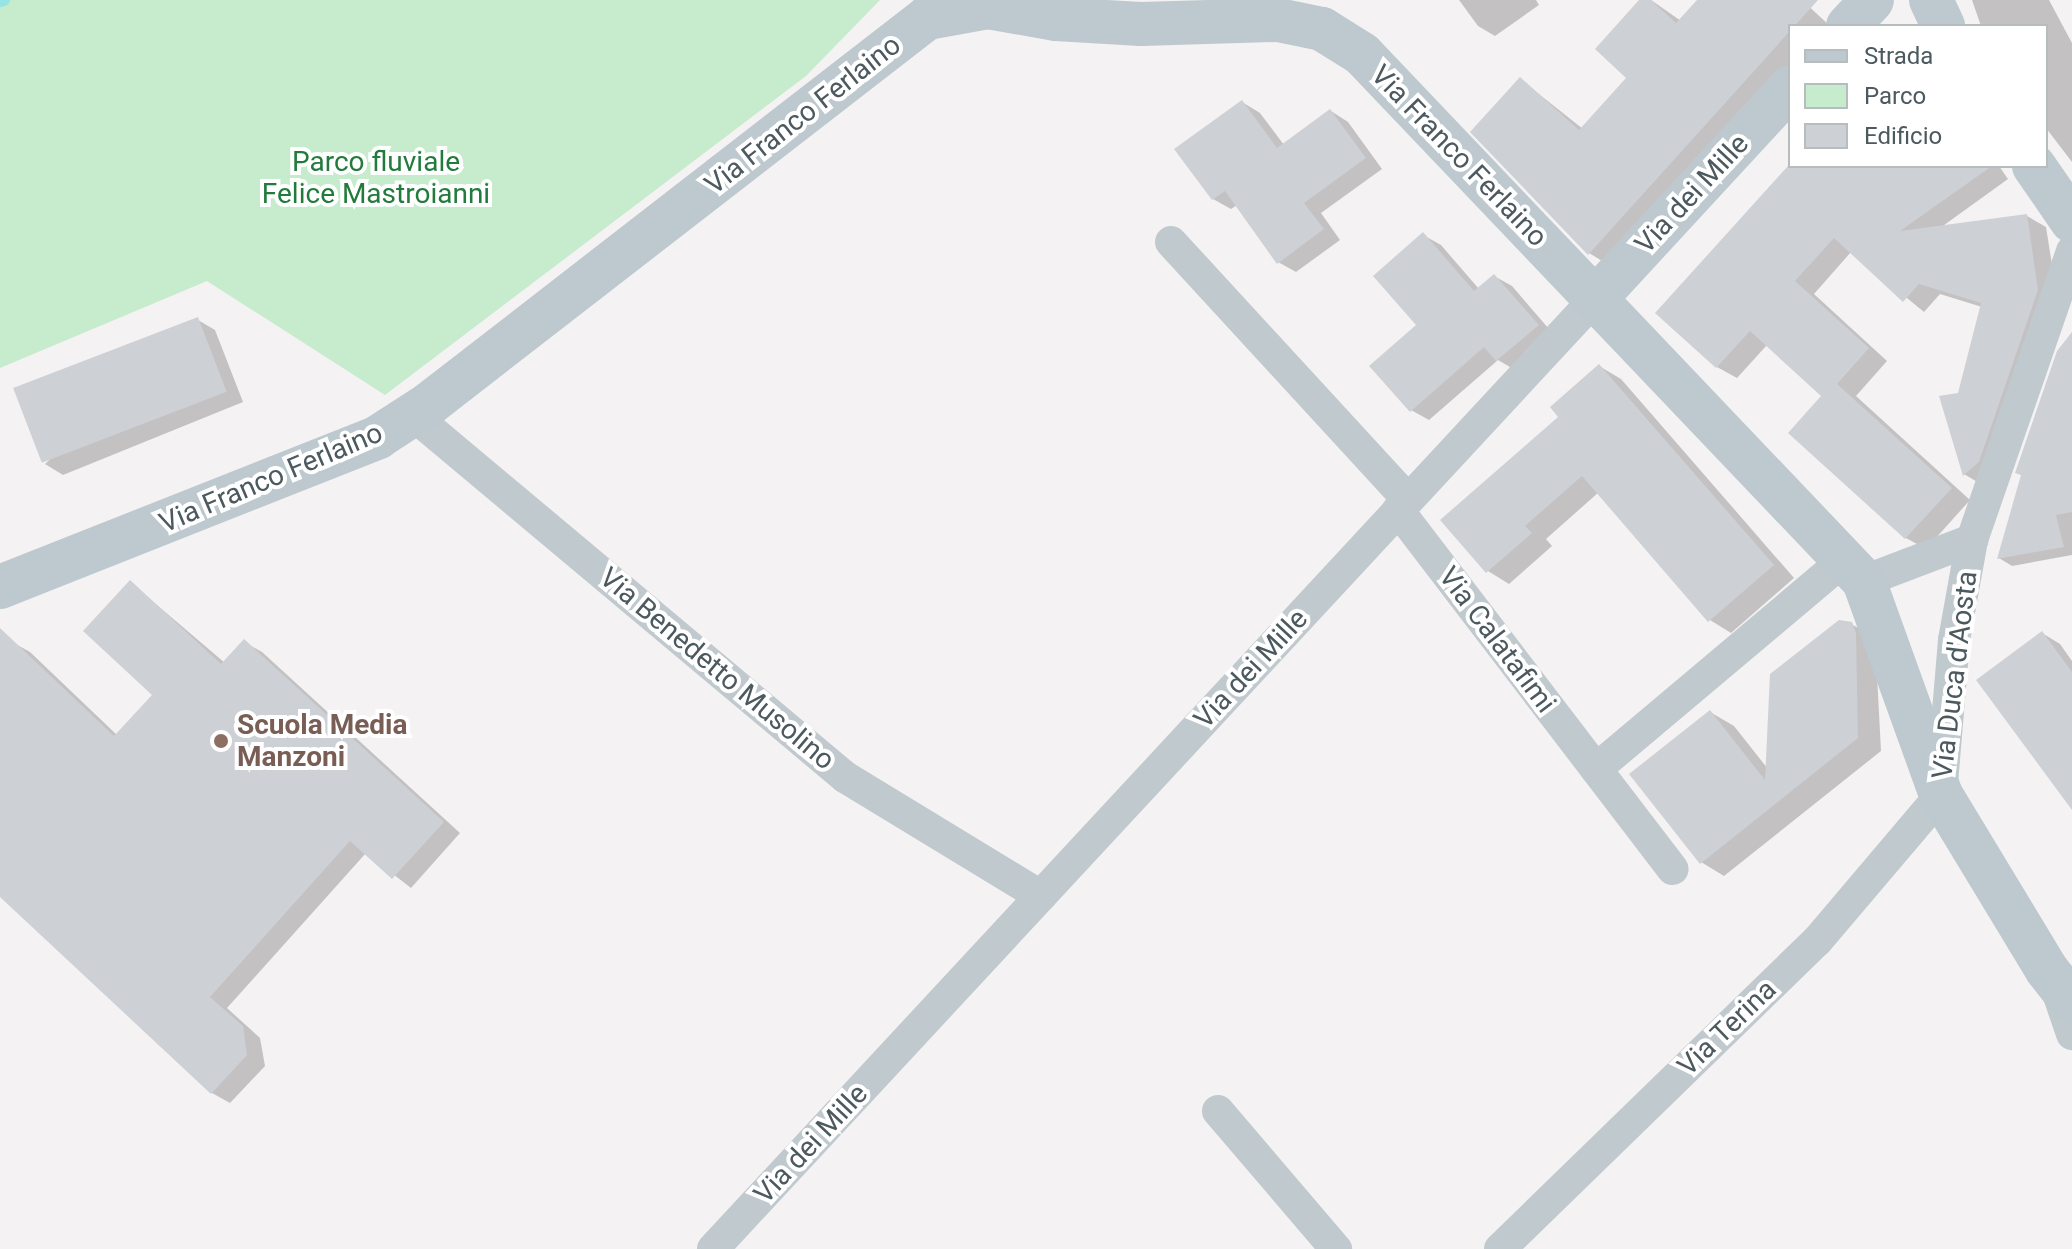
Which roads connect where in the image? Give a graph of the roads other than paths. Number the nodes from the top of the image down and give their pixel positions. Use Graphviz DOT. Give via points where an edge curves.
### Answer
graph roads {
  1 [pos="1872,0"];
  2 [pos="1931,0"];
  3 [pos="1850,24"];
  4 [pos="1942,24"];
  5 [pos="1788,90"];
  6 [pos="2035,168"];
  7 [pos="2072,221"];
  8 [pos="1171,242"];
  9 [pos="2072,251"];
  10 [pos="1595,299"];
  11 [pos="413,415"];
  12 [pos="1403,505"];
  13 [pos="1972,540"];
  14 [pos="1854,570"];
  15 [pos="0,587"];
  16 [pos="1596,769"];
  17 [pos="1941,795"];
  18 [pos="1672,869"];
  19 [pos="1041,896"];
  20 [pos="2062,990"];
  21 [pos="2072,1034"];
  22 [pos="1218,1111"];
  23 [pos="713,1249"];
  24 [pos="1336,1249"];
  25 [pos="1500,1249"];
  1 -- 3 [label="main road"];
  2 -- 4 [label="main road"];
  5 -- 10 [label="main road, Via dei Mille"];
  6 -- 7 [label="main road"];
  8 -- 12 [label="street, Via Calatafimi"];
  9 -- 13 [label="street, Via Duca d'Aosta"];
  10 -- 11 [label="main road, Via Franco Ferlaino" via="1362,54 1322,29 1278,20 1085,21 988,7 927,18"];
  10 -- 12 [label="street, Via dei Mille"];
  10 -- 14 [label="main road, Via Franco Ferlaino"];
  11 -- 15 [label="main road, Via Franco Ferlaino" via="322,462"];
  11 -- 19 [label="street, Via Benedetto Musolino" via="845,777"];
  12 -- 16 [label="street, Via Calatafimi"];
  12 -- 19 [label="street, Via dei Mille"];
  13 -- 14 [label="street"];
  13 -- 17 [label="street, Via Duca d'Aosta" via="1954,640"];
  14 -- 16 [label="street"];
  14 -- 17 [label="main road"];
  16 -- 18 [label="street, Via Calatafimi"];
  17 -- 20 [label="main road, Via Duca d'Aosta"];
  17 -- 25 [label="street, Via Terina" via="1817,941"];
  19 -- 23 [label="street, Via dei Mille"];
  20 -- 21 [label="street, Via Duca d'Aosta"];
  22 -- 24 [label="street"];
}
